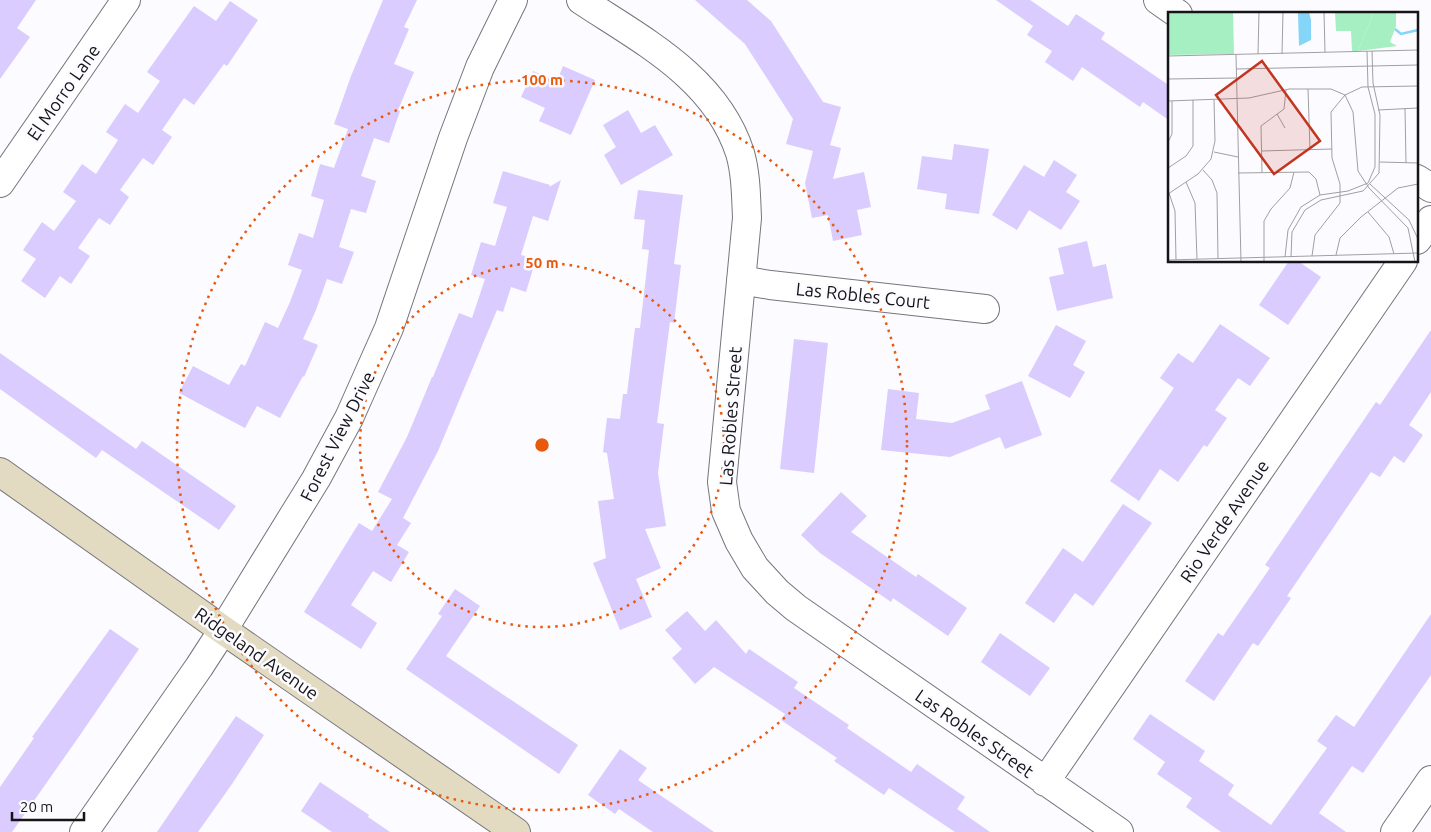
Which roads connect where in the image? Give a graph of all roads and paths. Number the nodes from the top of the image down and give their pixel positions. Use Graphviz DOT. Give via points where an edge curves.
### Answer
graph roads {
  1 [pos="126,0"];
  2 [pos="513,0"];
  3 [pos="582,0"];
  4 [pos="1158,0"];
  5 [pos="1175,12"];
  6 [pos="1418,180"];
  7 [pos="0,183"];
  8 [pos="1431,188"];
  9 [pos="1431,220"];
  10 [pos="1418,239"];
  11 [pos="1402,262"];
  12 [pos="742,280"];
  13 [pos="985,309"];
  14 [pos="0,472"];
  15 [pos="223,630"];
  16 [pos="1431,780"];
  17 [pos="1045,782"];
  18 [pos="84,832"];
  19 [pos="516,832"];
  20 [pos="1119,832"];
  21 [pos="1395,832"];
  1 -- 7 [label="street, El Morro Lane"];
  2 -- 15 [label="street, Forest View Drive" via="480,67 452,138 389,328 349,418 316,480"];
  3 -- 12 [label="street, Las Robles Street" via="668,58 696,82 729,126 740,154 746,188"];
  4 -- 5 [label="street"];
  6 -- 8 [label="street"];
  9 -- 10 [label="street"];
  11 -- 17 [label="street, Rio Verde Avenue"];
  12 -- 13 [label="street, Las Robles Court"];
  12 -- 17 [label="street, Las Robles Street" via="722,482 726,511 747,555 777,592 796,608"];
  14 -- 15 [label="street, Ridgeland Avenue"];
  15 -- 18 [label="street, Forest View Drive"];
  15 -- 19 [label="street, Ridgeland Avenue"];
  16 -- 21 [label="street"];
  17 -- 20 [label="street, Las Robles Street"];
}
